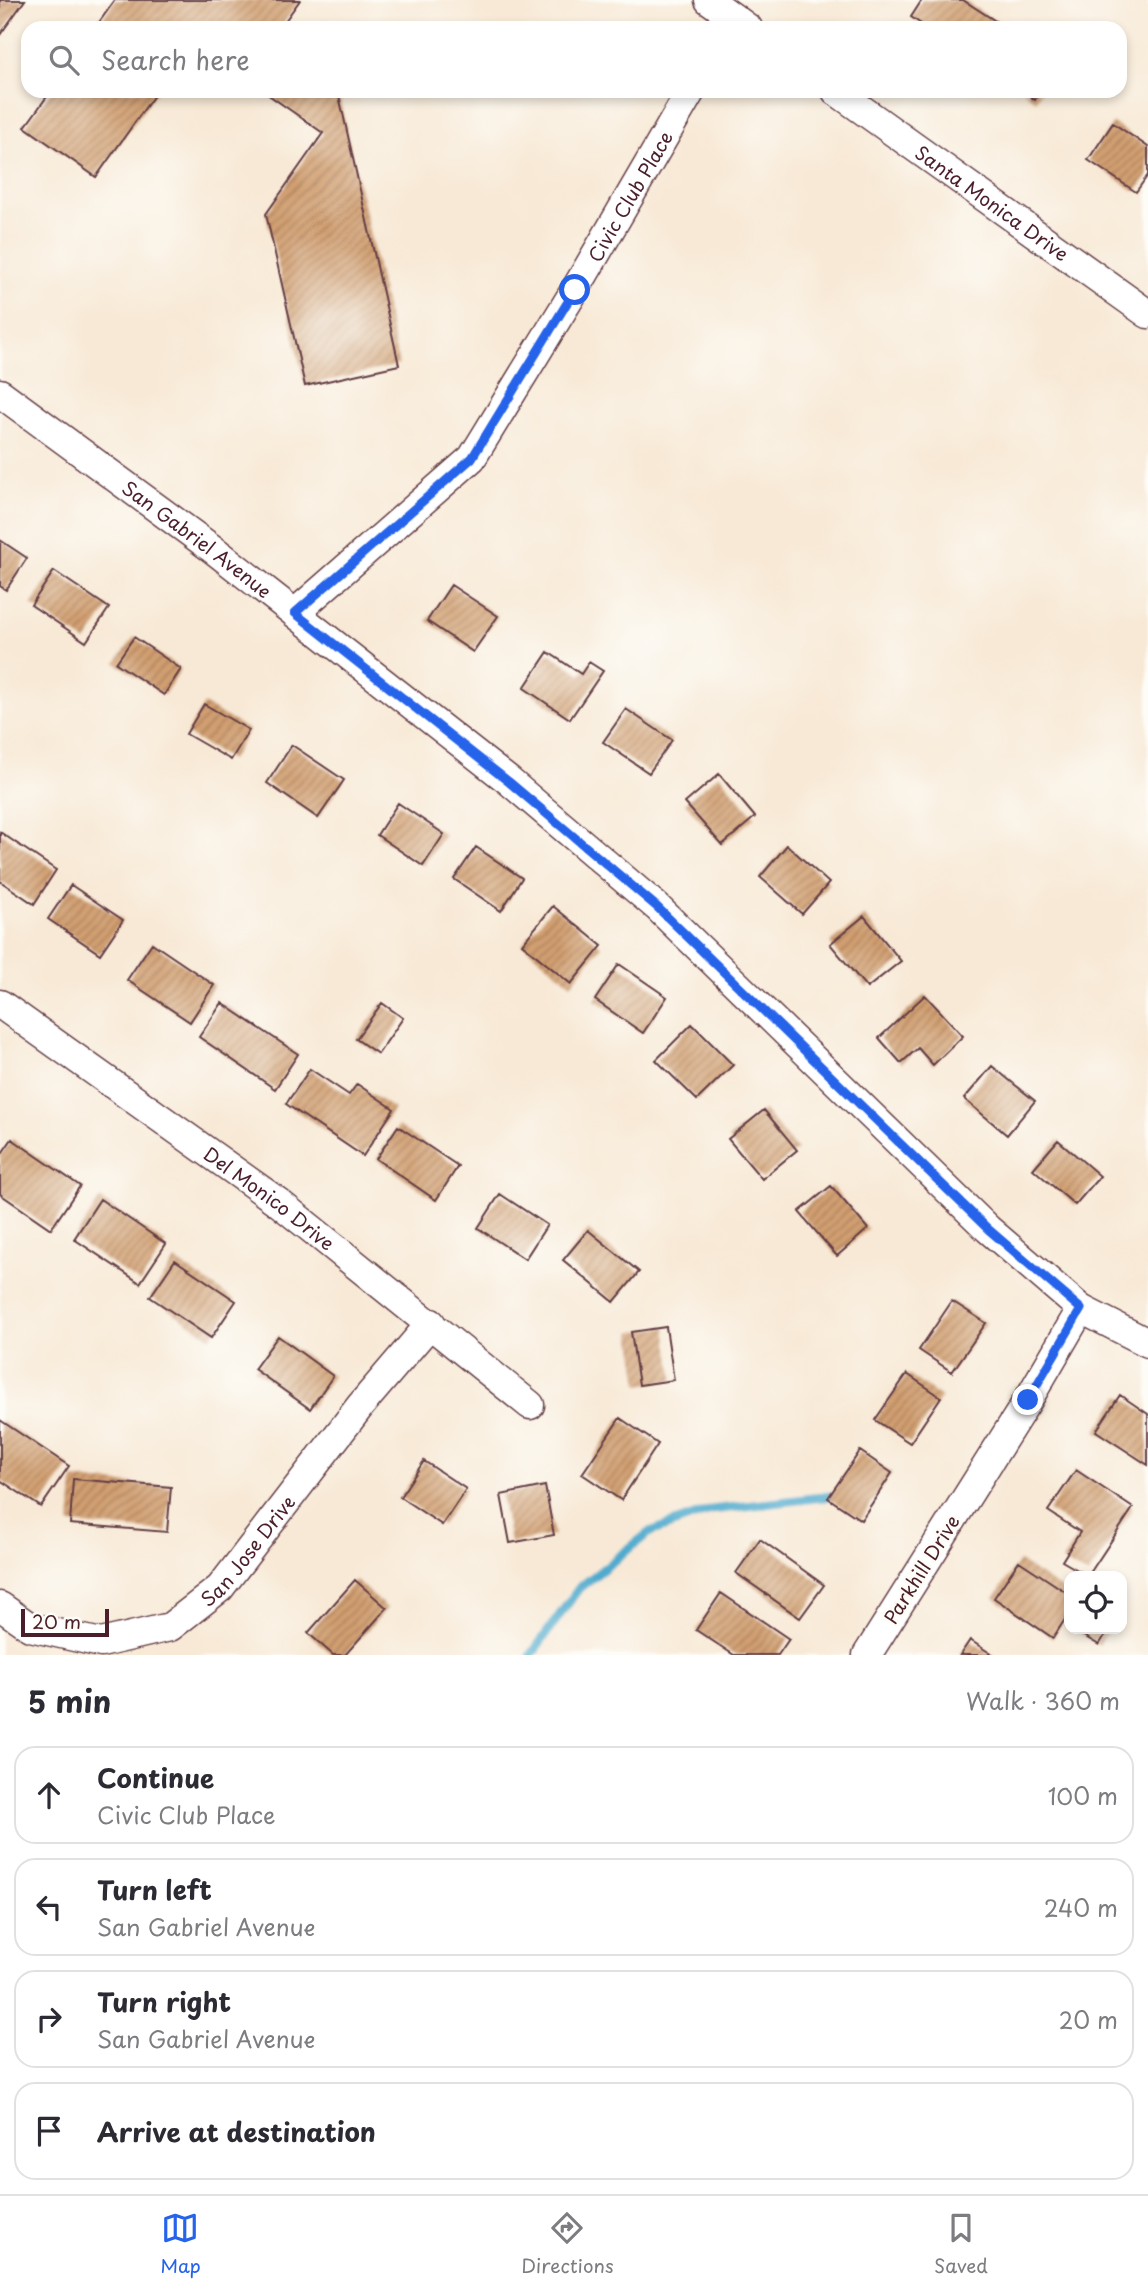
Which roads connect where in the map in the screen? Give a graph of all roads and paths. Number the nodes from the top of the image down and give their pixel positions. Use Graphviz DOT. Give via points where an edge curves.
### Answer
graph roads {
  1 [pos="709,0"];
  2 [pos="732,21"];
  3 [pos="687,98"];
  4 [pos="846,98"];
  5 [pos="1148,314"];
  6 [pos="0,393"];
  7 [pos="295,613"];
  8 [pos="0,1004"];
  9 [pos="1081,1309"];
  10 [pos="430,1323"];
  11 [pos="1148,1343"];
  12 [pos="530,1405"];
  13 [pos="0,1606"];
  14 [pos="867,1655"];
  1 -- 2 [label="street"];
  3 -- 7 [label="street, Civic Club Place" via="472,458"];
  4 -- 5 [label="street, Santa Monica Drive"];
  6 -- 7 [label="street, San Gabriel Avenue"];
  7 -- 9 [label="street, San Gabriel Avenue" via="509,782 657,907 988,1229"];
  8 -- 10 [label="street, Del Monico Drive" via="278,1202"];
  9 -- 11 [label="street, San Gabriel Avenue"];
  9 -- 14 [label="street, Parkhill Drive"];
  10 -- 12 [label="street, Del Monico Drive"];
  10 -- 13 [label="street, San Jose Drive" via="220,1588 170,1627 101,1643 30,1627"];
}
